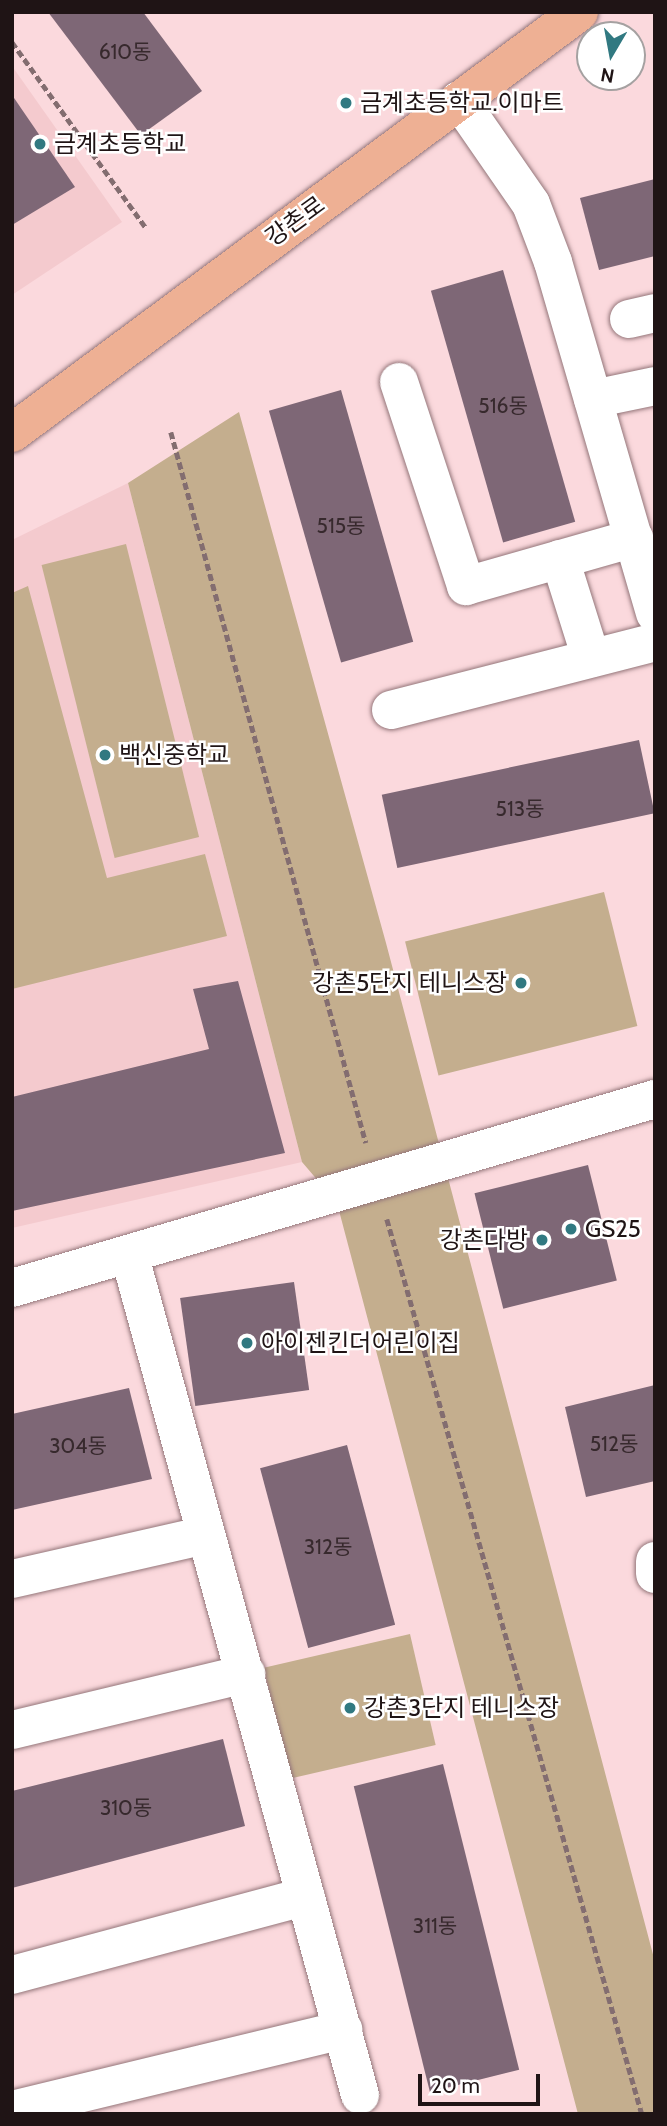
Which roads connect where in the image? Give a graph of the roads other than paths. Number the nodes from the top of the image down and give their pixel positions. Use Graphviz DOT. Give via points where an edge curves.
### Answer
graph roads {
  1 [pos="579,12"];
  2 [pos="459,100"];
  3 [pos="399,382"];
  4 [pos="655,386"];
  5 [pos="593,399"];
  6 [pos="12,433"];
  7 [pos="634,538"];
  8 [pos="560,559"];
  9 [pos="655,613"];
  10 [pos="655,642"];
  11 [pos="591,658"];
  12 [pos="391,710"];
  13 [pos="655,1099"];
  14 [pos="130,1257"];
  15 [pos="12,1289"];
  16 [pos="206,1535"];
  17 [pos="655,1561"];
  18 [pos="655,1574"];
  19 [pos="12,1579"];
  20 [pos="246,1674"];
  21 [pos="12,1730"];
  22 [pos="306,1896"];
  23 [pos="12,1975"];
  24 [pos="343,2030"];
  25 [pos="360,2095"];
  26 [pos="12,2110"];
  1 -- 2 [label="main road, 강촌로"];
  2 -- 5 [label="lane" via="531,204"];
  2 -- 6 [label="main road, 강촌로"];
  3 -- 8 [label="lane" via="466,586"];
  4 -- 5 [label="lane"];
  5 -- 7 [label="lane"];
  7 -- 8 [label="lane"];
  7 -- 9 [label="lane"];
  8 -- 11 [label="lane"];
  10 -- 11 [label="lane"];
  11 -- 12 [label="lane"];
  13 -- 14 [label="lane" via="375,1177"];
  14 -- 15 [label="lane"];
  14 -- 16 [label="lane"];
  16 -- 19 [label="lane"];
  16 -- 20 [label="lane"];
  17 -- 18 [label="lane"];
  20 -- 21 [label="lane"];
  20 -- 22 [label="lane"];
  22 -- 23 [label="lane"];
  22 -- 24 [label="lane"];
  24 -- 25 [label="lane"];
  24 -- 26 [label="lane"];
}
